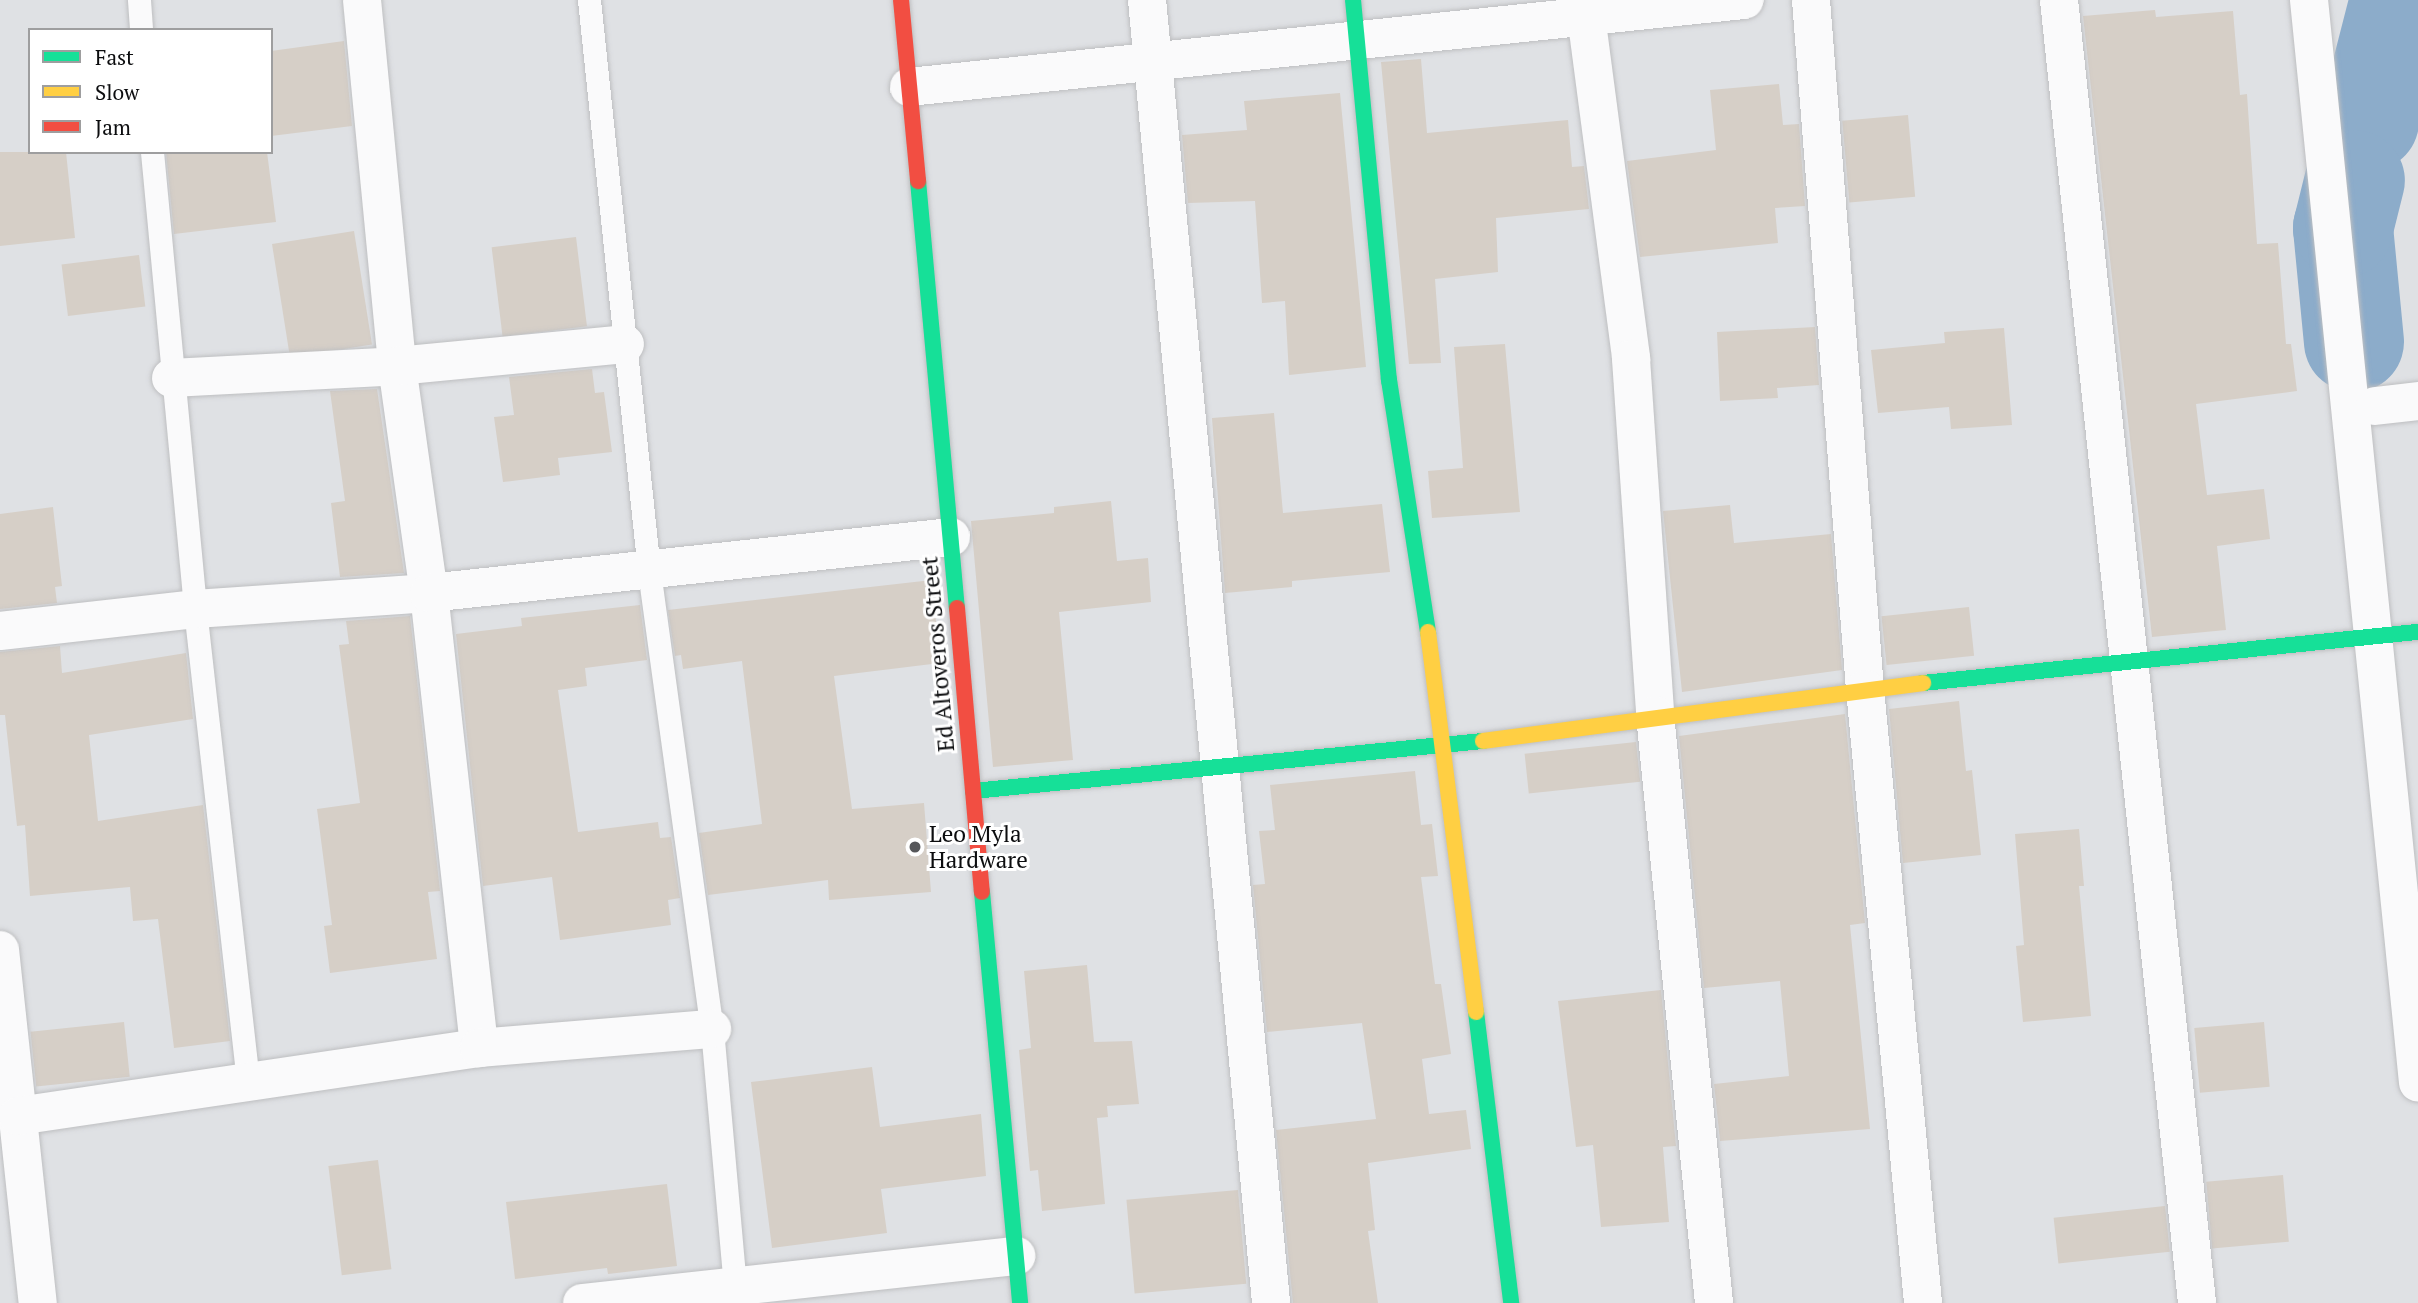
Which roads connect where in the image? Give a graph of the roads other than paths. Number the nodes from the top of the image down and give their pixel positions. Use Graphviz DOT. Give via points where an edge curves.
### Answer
graph roads {
  1 [pos="139,0"];
  2 [pos="362,0"];
  3 [pos="589,0"];
  4 [pos="901,0"];
  5 [pos="1147,0"];
  6 [pos="1353,0"];
  7 [pos="1744,0"];
  8 [pos="1811,0"];
  9 [pos="2059,0"];
  10 [pos="2309,0"];
  11 [pos="1585,8"];
  12 [pos="141,28"];
  13 [pos="1356,40"];
  14 [pos="1153,61"];
  15 [pos="909,87"];
  16 [pos="152,154"];
  17 [pos="625,344"];
  18 [pos="397,366"];
  19 [pos="171,378"];
  20 [pos="2418,401"];
  21 [pos="2375,406"];
  22 [pos="951,537"];
  23 [pos="649,571"];
  24 [pos="429,593"];
  25 [pos="195,609"];
  26 [pos="0,631"];
  27 [pos="2418,632"];
  28 [pos="2371,637"];
  29 [pos="2129,659"];
  30 [pos="1865,689"];
  31 [pos="1655,715"];
  32 [pos="1445,746"];
  33 [pos="1220,765"];
  34 [pos="974,790"];
  35 [pos="0,950"];
  36 [pos="712,1029"];
  37 [pos="478,1048"];
  38 [pos="248,1080"];
  39 [pos="2418,1083"];
  40 [pos="18,1116"];
  41 [pos="1016,1256"];
  42 [pos="736,1295"];
  43 [pos="38,1303"];
  44 [pos="582,1303"];
  45 [pos="1020,1303"];
  46 [pos="1270,1303"];
  47 [pos="1511,1303"];
  48 [pos="1714,1303"];
  49 [pos="1923,1303"];
  50 [pos="2197,1303"];
  1 -- 12 [label="lane"];
  2 -- 18 [label="street"];
  3 -- 17 [label="lane"];
  4 -- 15 [label="street, Ed Altoveros Street"];
  5 -- 14 [label="street"];
  6 -- 13 [label="street"];
  7 -- 11 [label="street"];
  8 -- 30 [label="street"];
  9 -- 29 [label="street"];
  10 -- 28 [label="street"];
  11 -- 13 [label="street"];
  11 -- 31 [label="street" via="1631,359"];
  13 -- 14 [label="street"];
  13 -- 32 [label="street" via="1389,380"];
  14 -- 15 [label="street"];
  14 -- 33 [label="street"];
  15 -- 22 [label="street, Ed Altoveros Street"];
  16 -- 19 [label="lane"];
  17 -- 18 [label="street"];
  17 -- 23 [label="lane"];
  18 -- 19 [label="street"];
  18 -- 24 [label="street"];
  19 -- 25 [label="lane"];
  20 -- 21 [label="street"];
  22 -- 23 [label="street"];
  22 -- 34 [label="street, Ed Altoveros Street"];
  23 -- 24 [label="street"];
  23 -- 36 [label="lane"];
  24 -- 25 [label="street"];
  24 -- 37 [label="street"];
  25 -- 26 [label="street"];
  25 -- 38 [label="lane"];
  27 -- 28 [label="street"];
  28 -- 29 [label="street"];
  28 -- 39 [label="street"];
  29 -- 30 [label="street"];
  29 -- 50 [label="street"];
  30 -- 31 [label="street"];
  30 -- 49 [label="street"];
  31 -- 32 [label="street"];
  31 -- 48 [label="street"];
  32 -- 33 [label="street"];
  32 -- 47 [label="street"];
  33 -- 34 [label="street"];
  33 -- 46 [label="street"];
  34 -- 41 [label="street, Ed Altoveros Street"];
  35 -- 40 [label="street"];
  36 -- 37 [label="street"];
  36 -- 42 [label="lane"];
  37 -- 38 [label="street"];
  38 -- 40 [label="street"];
  40 -- 43 [label="street"];
  41 -- 42 [label="street"];
  41 -- 45 [label="street, Ed Altoveros Street"];
  42 -- 44 [label="street"];
}
